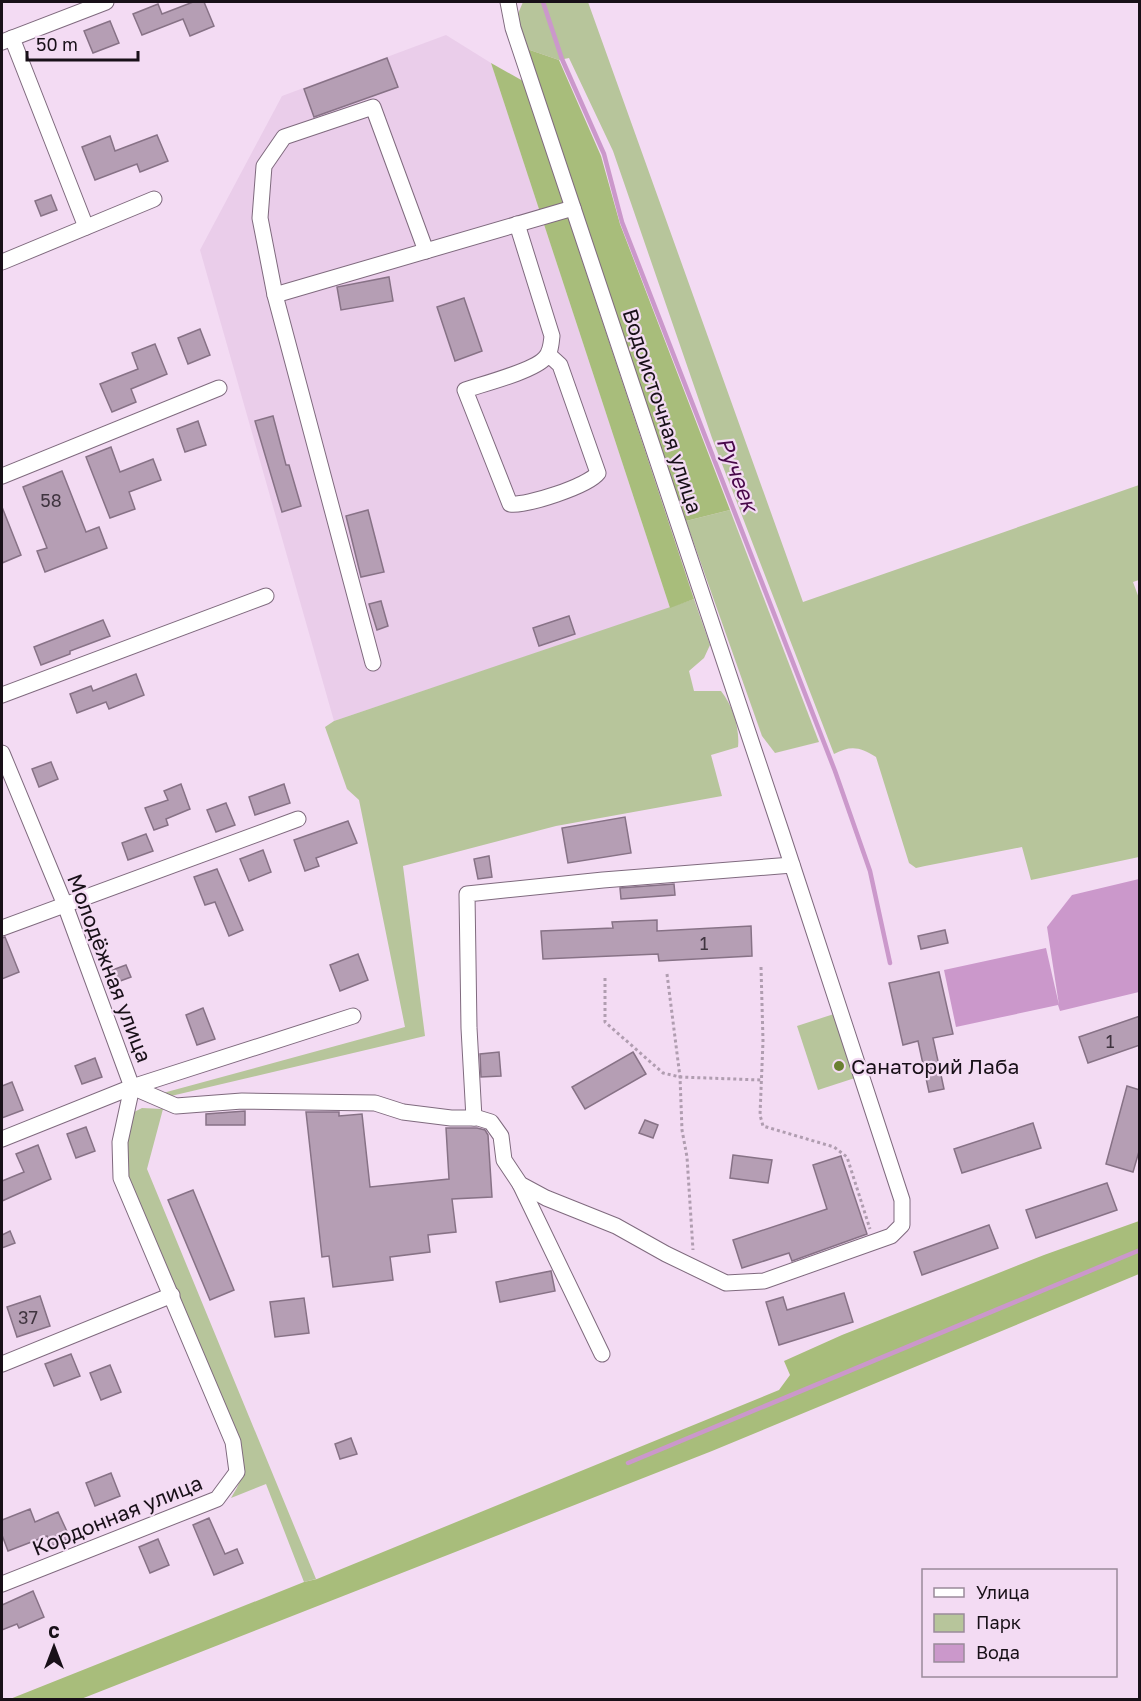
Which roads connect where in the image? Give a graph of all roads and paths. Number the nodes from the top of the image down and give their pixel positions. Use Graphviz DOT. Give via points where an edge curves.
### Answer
graph roads {
  1 [pos="106,2"];
  2 [pos="508,2"];
  3 [pos="7,40"];
  4 [pos="154,199"];
  5 [pos="573,208"];
  6 [pos="517,224"];
  7 [pos="86,227"];
  8 [pos="426,251"];
  9 [pos="2,261"];
  10 [pos="274,295"];
  11 [pos="548,354"];
  12 [pos="219,388"];
  13 [pos="2,476"];
  14 [pos="266,596"];
  15 [pos="373,663"];
  16 [pos="2,695"];
  17 [pos="2,753"];
  18 [pos="298,819"];
  19 [pos="792,865"];
  20 [pos="65,905"];
  21 [pos="2,928"];
  22 [pos="761,967"];
  23 [pos="667,974"];
  24 [pos="605,978"];
  25 [pos="353,1016"];
  26 [pos="680,1077"];
  27 [pos="762,1080"];
  28 [pos="132,1087"];
  29 [pos="474,1118"];
  30 [pos="2,1139"];
  31 [pos="520,1184"];
  32 [pos="874,1242"];
  33 [pos="693,1267"];
  34 [pos="172,1295"];
  35 [pos="603,1354"];
  36 [pos="2,1364"];
  37 [pos="237,1472"];
  38 [pos="2,1584"];
  1 -- 3 [label="street"];
  2 -- 5 [label="street, Водоисточная улица" via="513,28"];
  3 -- 7 [label="street"];
  4 -- 7 [label="street"];
  5 -- 6 [label="street"];
  5 -- 19 [label="street, Водоисточная улица"];
  6 -- 8 [label="street"];
  6 -- 11 [label="street" via="552,336"];
  7 -- 9 [label="street"];
  8 -- 10 [label="street"];
  8 -- 10 [label="street" via="373,107 284,137 264,166 260,218"];
  10 -- 15 [label="street"];
  11 -- 11 [label="street" via="530,367 465,390 510,504 552,495 593,479 598,473 560,365"];
  12 -- 13 [label="street"];
  14 -- 16 [label="street"];
  17 -- 20 [label="street, Молодёжная улица"];
  18 -- 20 [label="street"];
  19 -- 29 [label="street" via="467,894"];
  19 -- 32 [label="street, Водоисточная улица" via="902,1200 902,1225 891,1236"];
  20 -- 21 [label="street"];
  20 -- 28 [label="street, Молодёжная улица"];
  22 -- 27 [label="path"];
  23 -- 26 [label="path"];
  24 -- 26 [label="path" via="606,1022 663,1073"];
  25 -- 28 [label="street"];
  26 -- 27 [label="path"];
  26 -- 33 [label="path"];
  27 -- 32 [label="path" via="763,1126 834,1147 848,1157"];
  28 -- 29 [label="street" via="176,1106 242,1101 364,1102 403,1112"];
  28 -- 30 [label="street"];
  28 -- 34 [label="street, Молодёжная улица" via="120,1142 121,1178"];
  29 -- 31 [label="street" via="491,1122 501,1136 504,1160"];
  31 -- 33 [label="street" via="616,1226"];
  31 -- 35 [label="street"];
  32 -- 33 [label="street" via="764,1281 726,1283"];
  34 -- 36 [label="street"];
  34 -- 37 [label="street, Молодёжная улица" via="233,1442"];
  37 -- 38 [label="street, Кордонная улица" via="217,1499"];
}
